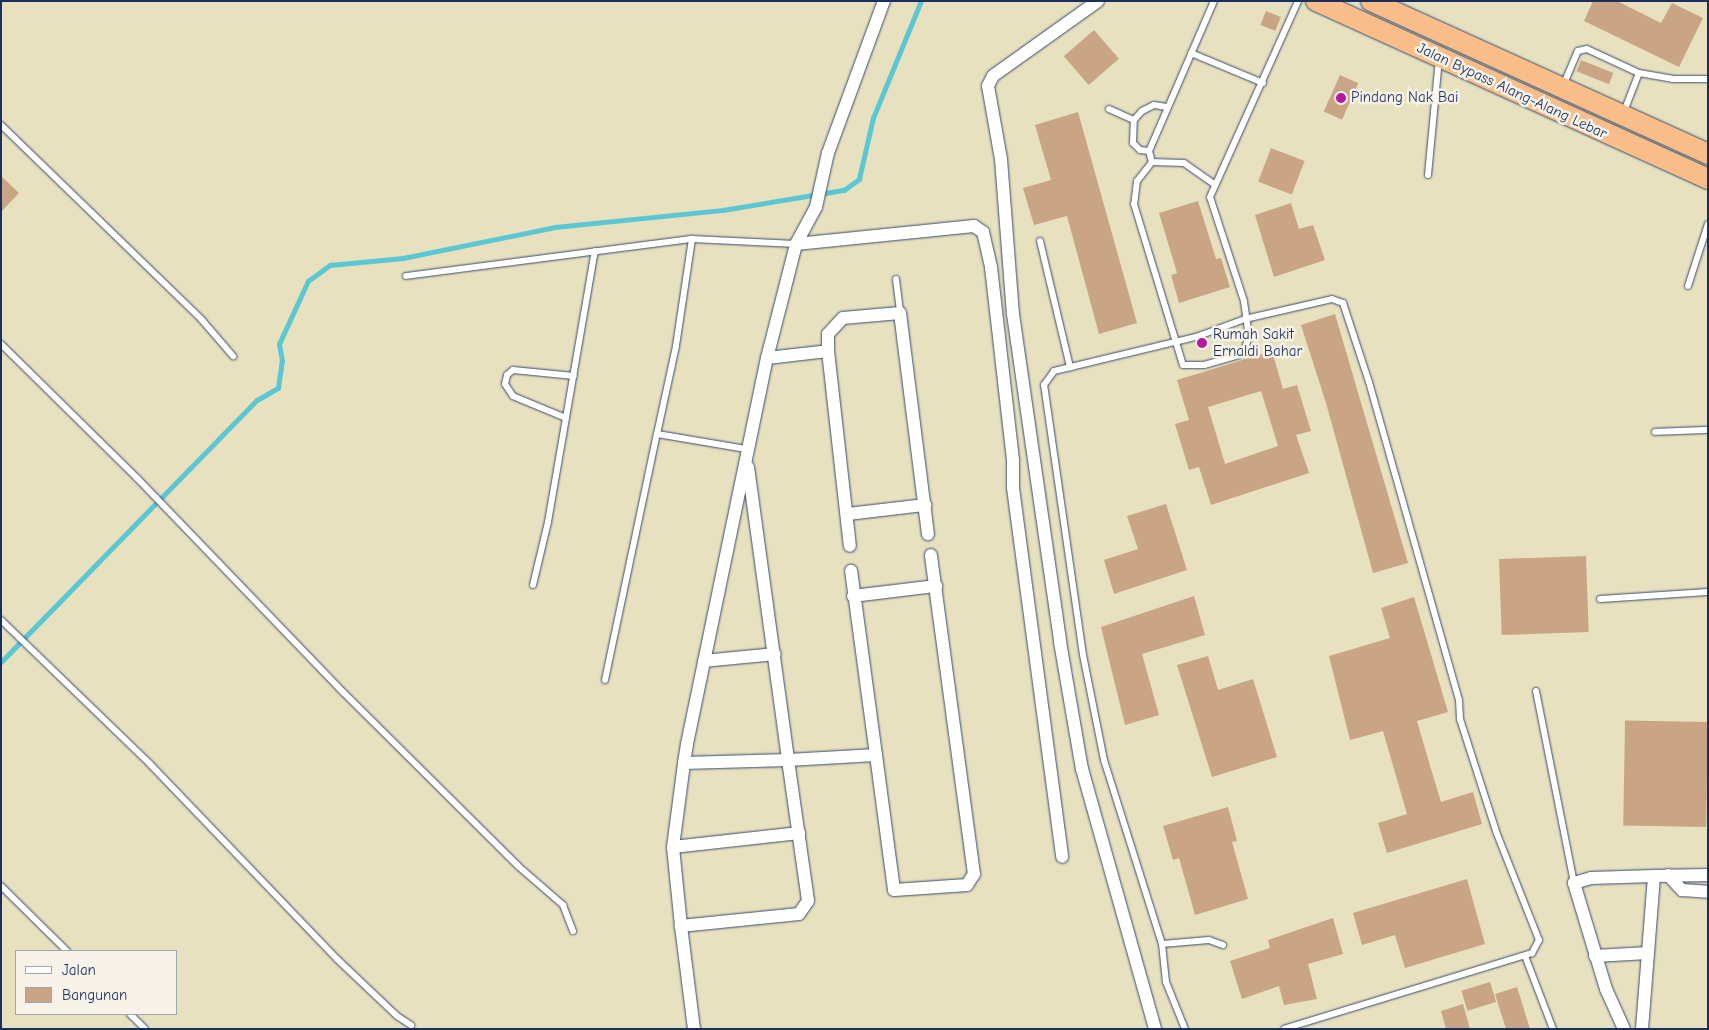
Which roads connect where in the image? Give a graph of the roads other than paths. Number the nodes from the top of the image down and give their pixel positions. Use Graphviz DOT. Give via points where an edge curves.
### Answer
graph roads {
  1 [pos="884,1"];
  2 [pos="1098,1"];
  3 [pos="1214,1"];
  4 [pos="1298,1"];
  5 [pos="1316,1"];
  6 [pos="1371,1"];
  7 [pos="1191,53"];
  8 [pos="1439,58"];
  9 [pos="1638,73"];
  10 [pos="1708,79"];
  11 [pos="1264,83"];
  12 [pos="1562,88"];
  13 [pos="1167,107"];
  14 [pos="1109,108"];
  15 [pos="1622,116"];
  16 [pos="1134,120"];
  17 [pos="1,125"];
  18 [pos="1149,152"];
  19 [pos="1708,154"];
  20 [pos="1152,162"];
  21 [pos="1428,175"];
  22 [pos="1708,179"];
  23 [pos="1215,185"];
  24 [pos="1708,224"];
  25 [pos="692,238"];
  26 [pos="1040,241"];
  27 [pos="796,244"];
  28 [pos="595,251"];
  29 [pos="406,276"];
  30 [pos="896,279"];
  31 [pos="1688,286"];
  32 [pos="900,313"];
  33 [pos="1245,319"];
  34 [pos="1176,341"];
  35 [pos="1,344"];
  36 [pos="828,350"];
  37 [pos="233,356"];
  38 [pos="767,358"];
  39 [pos="1070,367"];
  40 [pos="574,376"];
  41 [pos="566,418"];
  42 [pos="1708,430"];
  43 [pos="1655,432"];
  44 [pos="657,434"];
  45 [pos="746,448"];
  46 [pos="925,505"];
  47 [pos="848,514"];
  48 [pos="928,534"];
  49 [pos="850,546"];
  50 [pos="931,555"];
  51 [pos="851,571"];
  52 [pos="533,585"];
  53 [pos="936,586"];
  54 [pos="1708,592"];
  55 [pos="853,596"];
  56 [pos="1600,599"];
  57 [pos="1,620"];
  58 [pos="775,654"];
  59 [pos="704,661"];
  60 [pos="605,680"];
  61 [pos="1536,690"];
  62 [pos="876,755"];
  63 [pos="788,760"];
  64 [pos="684,763"];
  65 [pos="799,833"];
  66 [pos="673,847"];
  67 [pos="1062,857"];
  68 [pos="1668,875"];
  69 [pos="1708,875"];
  70 [pos="1654,876"];
  71 [pos="1574,883"];
  72 [pos="1,886"];
  73 [pos="1708,892"];
  74 [pos="681,926"];
  75 [pos="573,931"];
  76 [pos="1162,944"];
  77 [pos="1224,945"];
  78 [pos="66,950"];
  79 [pos="1648,953"];
  80 [pos="1525,956"];
  81 [pos="1595,956"];
  82 [pos="131,1015"];
  83 [pos="411,1025"];
  84 [pos="145,1029"];
  85 [pos="694,1029"];
  86 [pos="1155,1029"];
  87 [pos="1185,1029"];
  88 [pos="1284,1029"];
  89 [pos="1553,1029"];
  90 [pos="1624,1029"];
  91 [pos="1642,1029"];
  1 -- 27 [label="street" via="828,153 816,207"];
  2 -- 86 [label="street" via="993,76 988,86 1001,159 1013,314 1080,759"];
  3 -- 7 [label="lane"];
  4 -- 11 [label="lane"];
  5 -- 8 [label="highway, Jalan Bypass Alang-Alang Lebar"];
  6 -- 12 [label="highway, Jalan Bypass Alang-Alang Lebar" via="1397,10"];
  7 -- 11 [label="lane"];
  7 -- 13 [label="lane"];
  8 -- 21 [label="lane"];
  8 -- 22 [label="highway, Jalan Bypass Alang-Alang Lebar"];
  9 -- 10 [label="lane" via="1673,79"];
  9 -- 12 [label="lane" via="1587,49 1578,51"];
  9 -- 15 [label="lane"];
  11 -- 23 [label="lane"];
  12 -- 15 [label="highway, Jalan Bypass Alang-Alang Lebar"];
  13 -- 16 [label="lane" via="1154,105"];
  13 -- 18 [label="lane"];
  14 -- 16 [label="lane"];
  15 -- 19 [label="highway, Jalan Bypass Alang-Alang Lebar"];
  16 -- 18 [label="lane" via="1133,143 1140,150"];
  17 -- 37 [label="lane" via="202,320"];
  18 -- 20 [label="lane"];
  20 -- 23 [label="lane" via="1184,163"];
  20 -- 34 [label="lane" via="1137,180 1134,204"];
  23 -- 33 [label="lane" via="1210,197 1244,301"];
  24 -- 31 [label="lane"];
  25 -- 27 [label="lane"];
  25 -- 28 [label="lane"];
  25 -- 44 [label="lane" via="676,346"];
  26 -- 39 [label="lane"];
  27 -- 38 [label="street"];
  27 -- 67 [label="street" via="974,226 983,232 990,267 1013,460 1013,488"];
  28 -- 29 [label="lane"];
  28 -- 40 [label="lane"];
  30 -- 32 [label="lane"];
  32 -- 36 [label="street" via="843,318 828,334"];
  32 -- 46 [label="street"];
  33 -- 34 [label="lane"];
  33 -- 34 [label="lane" via="1249,337 1243,354 1204,365 1182,365"];
  33 -- 80 [label="lane" via="1319,301 1332,299 1343,303 1424,575 1459,700 1460,719 1497,834 1539,940 1532,954"];
  34 -- 39 [label="lane"];
  35 -- 75 [label="lane" via="518,866 563,905"];
  36 -- 38 [label="street"];
  36 -- 47 [label="street"];
  38 -- 45 [label="street"];
  39 -- 76 [label="lane" via="1054,371 1044,385 1083,655 1104,760"];
  40 -- 41 [label="lane"];
  40 -- 41 [label="lane" via="512,370 505,384 513,396"];
  41 -- 52 [label="lane" via="548,522"];
  42 -- 43 [label="lane"];
  44 -- 45 [label="lane"];
  44 -- 60 [label="lane"];
  45 -- 58 [label="street"];
  45 -- 59 [label="street"];
  46 -- 47 [label="street"];
  46 -- 48 [label="street"];
  47 -- 49 [label="street"];
  50 -- 53 [label="street"];
  51 -- 55 [label="street"];
  53 -- 55 [label="street"];
  53 -- 62 [label="street" via="974,874 967,885 894,890"];
  54 -- 56 [label="lane"];
  55 -- 62 [label="street"];
  57 -- 83 [label="lane" via="150,764 337,959 397,1016"];
  58 -- 59 [label="street"];
  58 -- 63 [label="street"];
  59 -- 64 [label="street"];
  61 -- 71 [label="lane"];
  62 -- 63 [label="street"];
  63 -- 64 [label="street"];
  63 -- 65 [label="street"];
  64 -- 66 [label="street"];
  65 -- 66 [label="street"];
  65 -- 74 [label="street" via="808,901 800,914"];
  66 -- 74 [label="street"];
  68 -- 69 [label="street"];
  68 -- 70 [label="street"];
  68 -- 73 [label="street" via="1682,890"];
  70 -- 71 [label="street" via="1591,878"];
  70 -- 79 [label="street"];
  71 -- 81 [label="street"];
  72 -- 78 [label="lane"];
  74 -- 85 [label="street"];
  76 -- 77 [label="lane" via="1209,940"];
  76 -- 87 [label="lane" via="1166,982"];
  79 -- 81 [label="street"];
  79 -- 91 [label="street"];
  80 -- 88 [label="lane"];
  80 -- 89 [label="lane"];
  81 -- 90 [label="street"];
  82 -- 84 [label="lane"];
}
